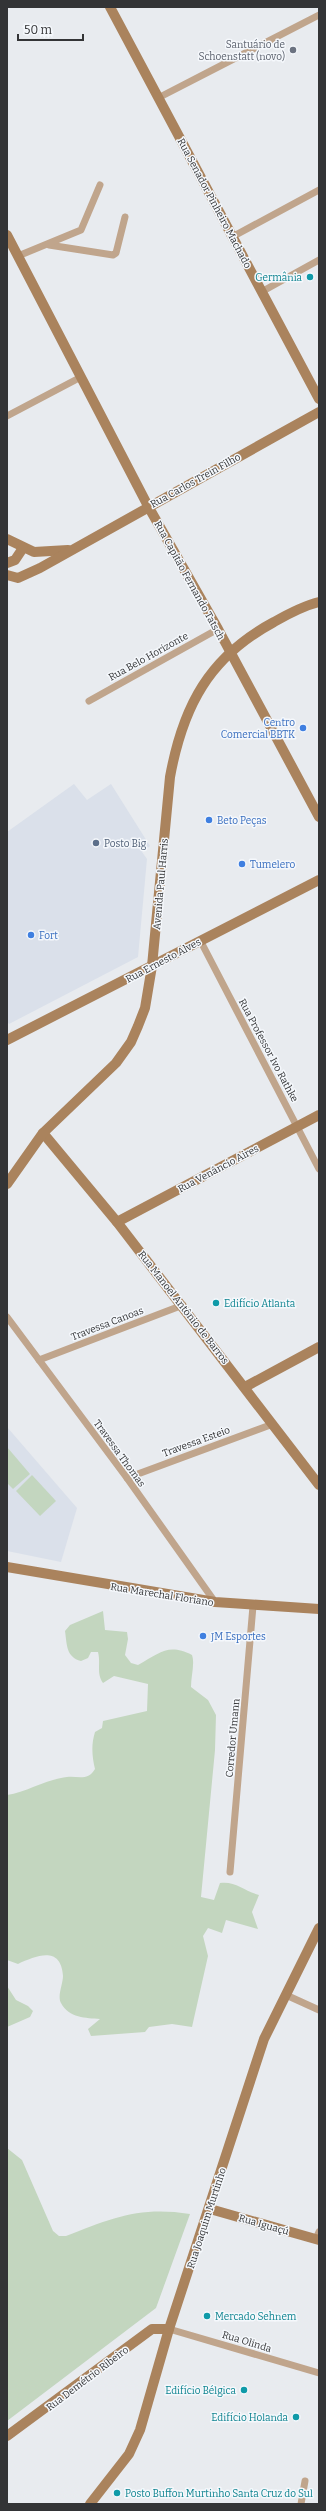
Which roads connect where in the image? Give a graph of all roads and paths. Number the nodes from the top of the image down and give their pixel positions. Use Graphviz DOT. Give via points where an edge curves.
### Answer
graph roads {
  1 [pos="110,7"];
  2 [pos="319,15"];
  3 [pos="158,98"];
  4 [pos="100,185"];
  5 [pos="319,190"];
  6 [pos="125,217"];
  7 [pos="7,235"];
  8 [pos="232,237"];
  9 [pos="49,244"];
  10 [pos="18,256"];
  11 [pos="319,260"];
  12 [pos="263,291"];
  13 [pos="81,377"];
  14 [pos="319,399"];
  15 [pos="319,412"];
  16 [pos="7,416"];
  17 [pos="148,506"];
  18 [pos="7,538"];
  19 [pos="24,548"];
  20 [pos="72,549"];
  21 [pos="7,563"];
  22 [pos="7,575"];
  23 [pos="319,602"];
  24 [pos="218,629"];
  25 [pos="230,652"];
  26 [pos="89,701"];
  27 [pos="319,817"];
  28 [pos="319,880"];
  29 [pos="200,940"];
  30 [pos="152,966"];
  31 [pos="7,1040"];
  32 [pos="319,1115"];
  33 [pos="298,1127"];
  34 [pos="44,1133"];
  35 [pos="319,1170"];
  36 [pos="7,1184"];
  37 [pos="117,1222"];
  38 [pos="183,1305"];
  39 [pos="7,1317"];
  40 [pos="319,1347"];
  41 [pos="39,1360"];
  42 [pos="245,1387"];
  43 [pos="273,1424"];
  44 [pos="126,1478"];
  45 [pos="319,1485"];
  46 [pos="7,1567"];
  47 [pos="215,1602"];
  48 [pos="253,1606"];
  49 [pos="319,1609"];
  50 [pos="230,1872"];
  51 [pos="319,1928"];
  52 [pos="286,1995"];
  53 [pos="319,2010"];
  54 [pos="210,2209"];
  55 [pos="318,2237"];
  56 [pos="169,2329"];
  57 [pos="319,2373"];
  58 [pos="7,2436"];
  59 [pos="305,2481"];
  60 [pos="90,2504"];
  61 [pos="301,2504"];
  1 -- 3 [label="main road, Rua Senador Pinheiro Machado"];
  2 -- 3 [label="street"];
  3 -- 8 [label="main road, Rua Senador Pinheiro Machado"];
  4 -- 9 [label="street" via="81,230"];
  5 -- 8 [label="street"];
  6 -- 9 [label="street" via="116,253 113,255"];
  7 -- 10 [label="main road, Rua Capitão Fernando Tatsch"];
  8 -- 12 [label="main road, Rua Senador Pinheiro Machado"];
  9 -- 10 [label="street"];
  10 -- 13 [label="main road, Rua Capitão Fernando Tatsch"];
  11 -- 12 [label="street"];
  12 -- 14 [label="main road, Rua Senador Pinheiro Machado"];
  13 -- 16 [label="street"];
  13 -- 17 [label="main road, Rua Capitão Fernando Tatsch"];
  15 -- 17 [label="main road, Rua Carlos Trein Filho"];
  17 -- 20 [label="main road, Rua Carlos Trein Filho"];
  17 -- 24 [label="main road, Rua Capitão Fernando Tatsch"];
  18 -- 19 [label="main road"];
  19 -- 20 [label="main road" via="38,553"];
  19 -- 21 [label="main road" via="15,560"];
  20 -- 22 [label="main road, Rua Carlos Trein Filho" via="18,578"];
  23 -- 25 [label="main road, Avenida Paul Harris" via="258,630"];
  24 -- 25 [label="main road, Rua Capitão Fernando Tatsch"];
  24 -- 26 [label="street, Rua Belo Horizonte"];
  25 -- 27 [label="main road, Rua Capitão Fernando Tatsch"];
  25 -- 30 [label="main road, Avenida Paul Harris" via="212,671 198,692 186,716 176,748 170,777"];
  28 -- 29 [label="main road, Rua Ernesto Alves"];
  29 -- 30 [label="main road, Rua Ernesto Alves"];
  29 -- 33 [label="street, Rua Professor Ivo Rathke"];
  30 -- 31 [label="main road, Rua Ernesto Alves"];
  30 -- 34 [label="main road, Avenida Paul Harris" via="145,1008 131,1042 104,1078"];
  32 -- 33 [label="main road, Rua Venâncio Aires"];
  33 -- 35 [label="street, Rua Professor Ivo Rathke"];
  33 -- 37 [label="main road, Rua Venâncio Aires"];
  34 -- 36 [label="main road, Avenida Paul Harris"];
  34 -- 37 [label="main road, Rua Manoel Antônio de Barros"];
  37 -- 38 [label="main road, Rua Manoel Antônio de Barros"];
  38 -- 41 [label="street, Travessa Canoas"];
  38 -- 42 [label="main road, Rua Manoel Antônio de Barros"];
  39 -- 41 [label="street, Travessa Thomas"];
  40 -- 42 [label="main road"];
  41 -- 44 [label="street, Travessa Thomas"];
  42 -- 43 [label="main road, Rua Manoel Antônio de Barros"];
  43 -- 44 [label="street, Travessa Esteio"];
  43 -- 45 [label="main road, Rua Manoel Antônio de Barros"];
  44 -- 47 [label="street, Travessa Thomas"];
  46 -- 47 [label="main road, Rua Marechal Floriano"];
  47 -- 48 [label="main road, Rua Marechal Floriano"];
  48 -- 49 [label="main road, Rua Marechal Floriano"];
  48 -- 50 [label="street, Corredor Umann"];
  51 -- 52 [label="main road, Rua Joaquim Murtinho"];
  52 -- 53 [label="street"];
  52 -- 54 [label="main road, Rua Joaquim Murtinho" via="264,2039"];
  54 -- 55 [label="main road, Rua Iguaçú"];
  54 -- 56 [label="main road, Rua Joaquim Murtinho"];
  56 -- 57 [label="street, Rua Olinda"];
  56 -- 58 [label="main road, Rua Demétrio Ribeiro" via="152,2329"];
  56 -- 60 [label="main road, Rua Joaquim Murtinho" via="140,2430 129,2454"];
  59 -- 61 [label="street"];
}
